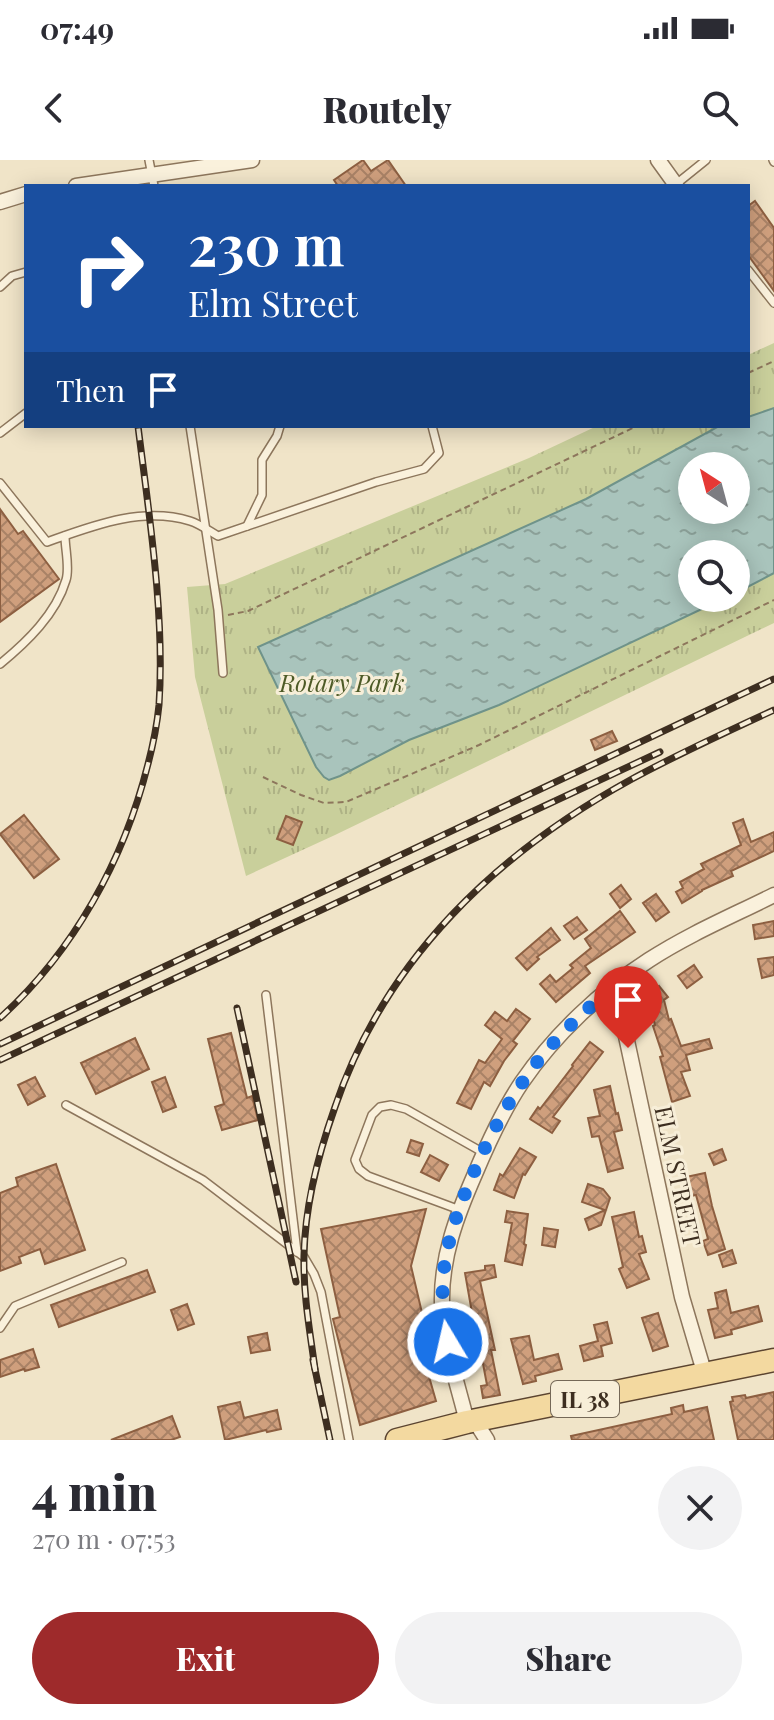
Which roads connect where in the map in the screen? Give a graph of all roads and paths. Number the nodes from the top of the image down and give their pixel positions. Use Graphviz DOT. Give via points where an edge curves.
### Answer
graph roads {
  1 [pos="252,160"];
  2 [pos="658,160"];
  3 [pos="706,160"];
  4 [pos="152,173"];
  5 [pos="88,184"];
  6 [pos="674,184"];
  7 [pos="677,184"];
  8 [pos="24,195"];
  9 [pos="0,202"];
  10 [pos="24,273"];
  11 [pos="750,273"];
  12 [pos="0,287"];
  13 [pos="774,303"];
  14 [pos="774,361"];
  15 [pos="750,372"];
  16 [pos="24,415"];
  17 [pos="190,428"];
  18 [pos="279,428"];
  19 [pos="433,428"];
  20 [pos="633,428"];
  21 [pos="0,433"];
  22 [pos="0,483"];
  23 [pos="247,526"];
  24 [pos="206,529"];
  25 [pos="65,536"];
  26 [pos="774,600"];
  27 [pos="219,617"];
  28 [pos="0,664"];
  29 [pos="223,673"];
  30 [pos="263,777"];
  31 [pos="774,895"];
  32 [pos="615,985"];
  33 [pos="266,995"];
  34 [pos="66,1105"];
  35 [pos="484,1153"];
  36 [pos="460,1210"];
  37 [pos="297,1252"];
  38 [pos="122,1262"];
  39 [pos="0,1328"];
  40 [pos="774,1360"];
  41 [pos="705,1375"];
  42 [pos="476,1428"];
  43 [pos="349,1440"];
  44 [pos="397,1440"];
  1 -- 4 [label="street"];
  2 -- 6 [label="street"];
  3 -- 7 [label="lane"];
  4 -- 5 [label="street"];
  8 -- 9 [label="street"];
  10 -- 12 [label="lane"];
  11 -- 13 [label="lane"];
  14 -- 15 [label="path"];
  16 -- 21 [label="lane"];
  17 -- 24 [label="lane"];
  18 -- 23 [label="lane" via="262,460 262,495"];
  19 -- 23 [label="lane" via="439,453 424,469"];
  20 -- 27 [label="path" via="248,611"];
  22 -- 25 [label="lane" via="47,542"];
  23 -- 24 [label="lane" via="218,536"];
  24 -- 25 [label="lane" via="189,521 149,516 101,523"];
  24 -- 27 [label="lane"];
  25 -- 28 [label="lane" via="67,578 52,610 24,645"];
  26 -- 30 [label="path" via="479,745 346,802 324,803"];
  27 -- 29 [label="lane"];
  31 -- 32 [label="street" via="670,947"];
  32 -- 35 [label="street" via="544,1054"];
  32 -- 41 [label="street, ELM STREET" via="682,1297"];
  33 -- 37 [label="lane"];
  34 -- 37 [label="lane" via="203,1180"];
  35 -- 36 [label="street"];
  35 -- 36 [label="lane" via="406,1109 391,1105 372,1115 355,1160 359,1169"];
  36 -- 42 [label="street" via="444,1266 442,1304"];
  37 -- 43 [label="lane" via="321,1292"];
  38 -- 39 [label="lane" via="15,1306"];
  40 -- 41 [label="main road, IL 38"];
  41 -- 42 [label="main road, IL 38"];
  42 -- 44 [label="main road, IL 38"];
}
